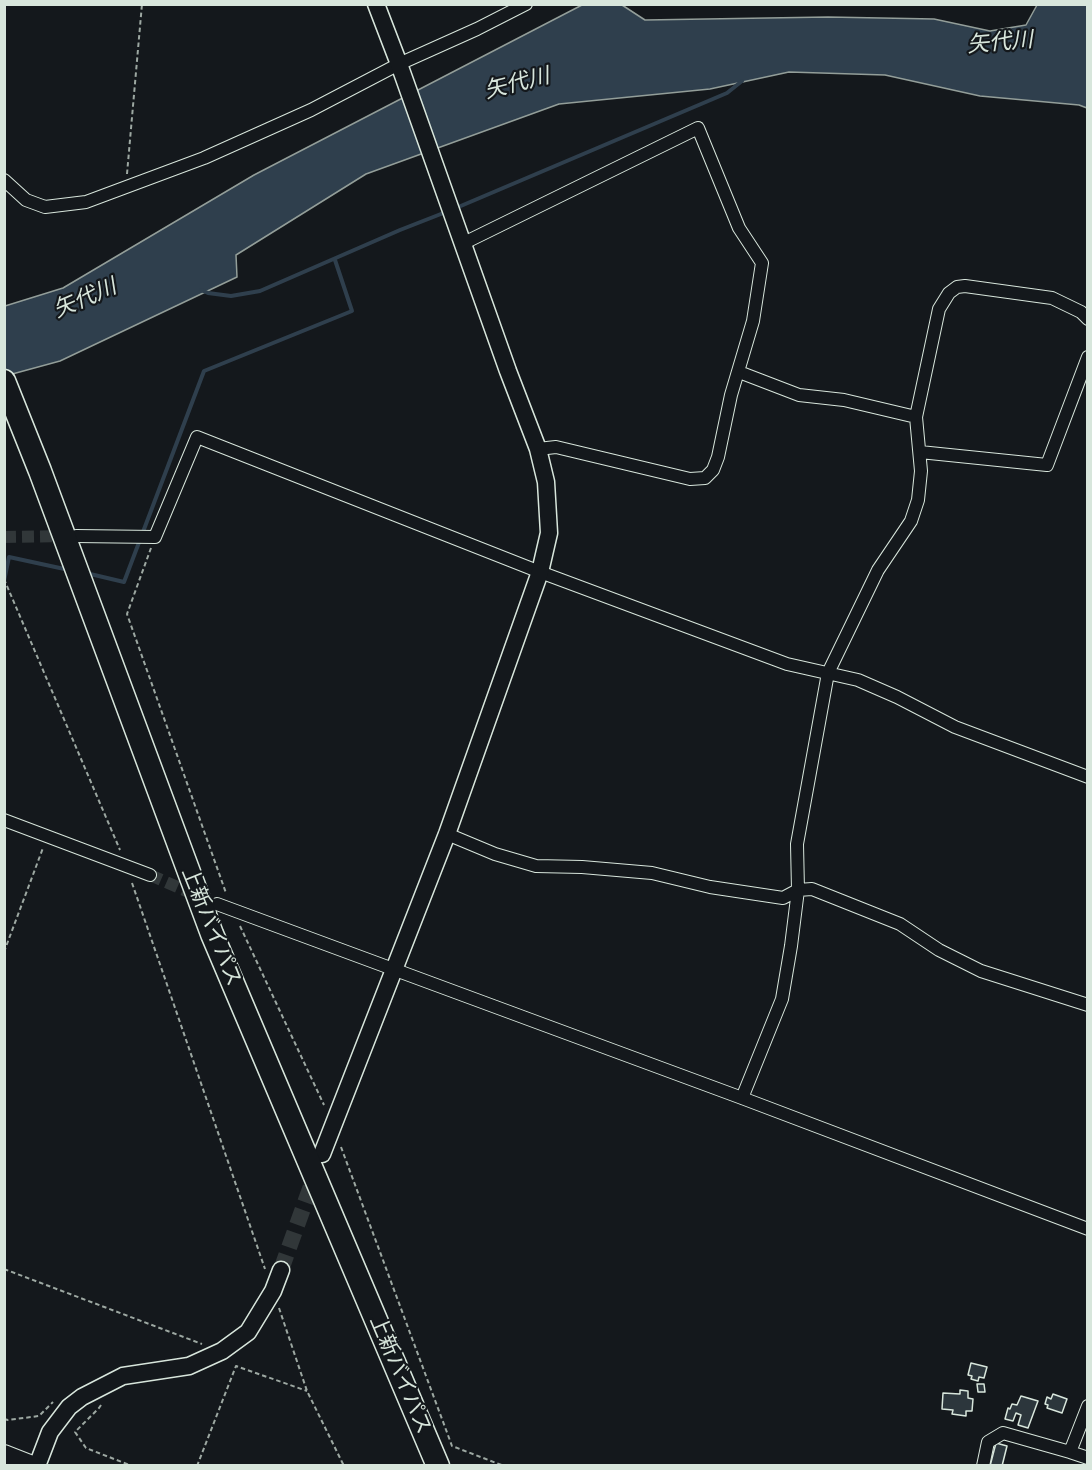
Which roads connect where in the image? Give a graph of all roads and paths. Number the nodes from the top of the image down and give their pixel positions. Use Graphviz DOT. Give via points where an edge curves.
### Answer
graph roads {
  1 [pos="142,4"];
  2 [pos="376,4"];
  3 [pos="526,4"];
  4 [pos="400,69"];
  5 [pos="4,180"];
  6 [pos="126,189"];
  7 [pos="462,238"];
  8 [pos="1088,319"];
  9 [pos="1088,357"];
  10 [pos="739,372"];
  11 [pos="4,381"];
  12 [pos="916,417"];
  13 [pos="538,449"];
  14 [pos="920,452"];
  15 [pos="76,536"];
  16 [pos="155,537"];
  17 [pos="540,572"];
  18 [pos="4,579"];
  19 [pos="828,674"];
  20 [pos="1088,777"];
  21 [pos="4,820"];
  22 [pos="447,834"];
  23 [pos="47,837"];
  24 [pos="127,868"];
  25 [pos="150,875"];
  26 [pos="798,890"];
  27 [pos="217,904"];
  28 [pos="232,910"];
  29 [pos="4,952"];
  30 [pos="396,969"];
  31 [pos="1088,1005"];
  32 [pos="742,1098"];
  33 [pos="334,1125"];
  34 [pos="322,1154"];
  35 [pos="1088,1229"];
  36 [pos="4,1269"];
  37 [pos="281,1270"];
  38 [pos="273,1291"];
  39 [pos="222,1351"];
  40 [pos="307,1391"];
  41 [pos="1088,1406"];
  42 [pos="1070,1452"];
  43 [pos="4,1455"];
  44 [pos="1088,1458"];
  45 [pos="32,1466"];
  46 [pos="37,1466"];
  47 [pos="197,1466"];
  48 [pos="344,1466"];
  49 [pos="438,1466"];
  50 [pos="504,1466"];
  51 [pos="983,1466"];
  1 -- 6 [label="path"];
  2 -- 4 [label="street"];
  3 -- 4 [label="street"];
  4 -- 6 [label="street"];
  4 -- 7 [label="street"];
  5 -- 6 [label="street" via="26,200 45,207 86,202"];
  7 -- 10 [label="street" via="698,128 739,228 762,263 753,321"];
  7 -- 13 [label="street"];
  8 -- 12 [label="street" via="1082,312 1052,298 957,287 939,309"];
  9 -- 14 [label="street" via="1047,465"];
  10 -- 12 [label="street" via="799,395 844,400"];
  10 -- 13 [label="street" via="718,457 705,478 690,479 556,447"];
  11 -- 49 [label="highway, 上新バイパス" via="212,934"];
  12 -- 14 [label="street"];
  13 -- 17 [label="street" via="549,521"];
  14 -- 19 [label="street" via="918,500 911,521 878,570"];
  15 -- 16 [label="street"];
  16 -- 17 [label="street" via="197,437"];
  16 -- 28 [label="path" via="127,614"];
  17 -- 19 [label="street" via="787,664"];
  17 -- 22 [label="street"];
  18 -- 24 [label="path"];
  19 -- 20 [label="street" via="858,680 955,727"];
  19 -- 26 [label="street" via="797,844"];
  21 -- 23 [label="street"];
  22 -- 26 [label="street" via="536,866 652,873 783,898"];
  22 -- 30 [label="street"];
  23 -- 24 [label="street"];
  23 -- 29 [label="path"];
  24 -- 25 [label="street"];
  24 -- 38 [label="path"];
  26 -- 31 [label="street" via="812,889 900,924 981,971"];
  26 -- 32 [label="street" via="782,999"];
  27 -- 28 [label="street"];
  28 -- 30 [label="street"];
  28 -- 33 [label="path"];
  30 -- 32 [label="street"];
  30 -- 33 [label="street"];
  32 -- 35 [label="street"];
  33 -- 34 [label="street"];
  33 -- 50 [label="path" via="452,1446"];
  36 -- 39 [label="path"];
  37 -- 38 [label="street"];
  38 -- 39 [label="street" via="248,1332"];
  38 -- 40 [label="path"];
  39 -- 46 [label="street" via="189,1366 123,1376 82,1397 50,1432"];
  40 -- 47 [label="path" via="236,1365"];
  40 -- 48 [label="path"];
  41 -- 42 [label="street"];
  42 -- 44 [label="street"];
  42 -- 51 [label="street" via="1003,1433 988,1442"];
  43 -- 45 [label="main road"];
}
